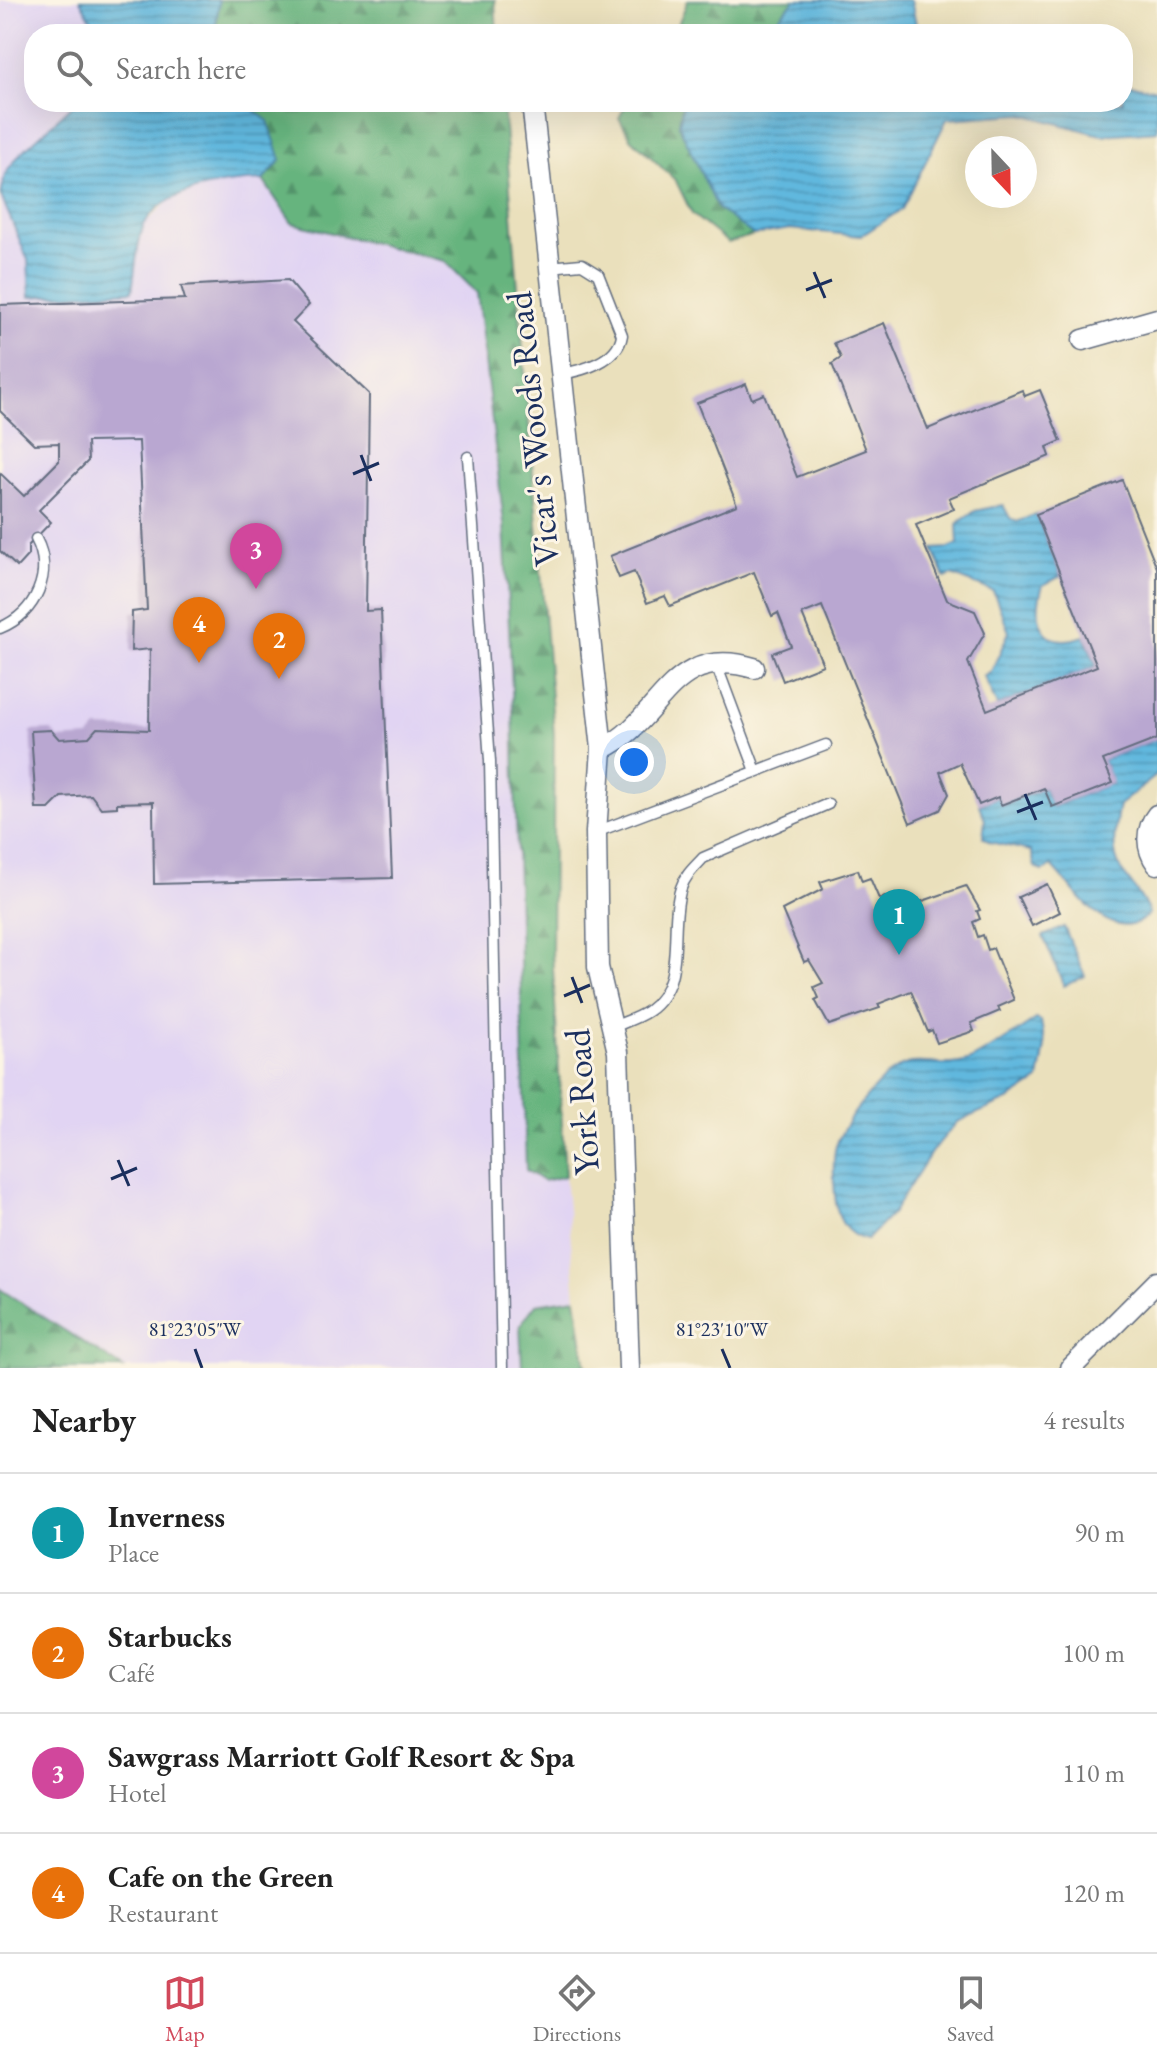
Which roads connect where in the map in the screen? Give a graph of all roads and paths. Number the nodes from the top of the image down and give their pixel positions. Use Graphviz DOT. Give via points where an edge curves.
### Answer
graph roads {
  1 [pos="533,112"];
  2 [pos="549,267"];
  3 [pos="1157,319"];
  4 [pos="1083,340"];
  5 [pos="560,374"];
  6 [pos="468,457"];
  7 [pos="36,539"];
  8 [pos="0,628"];
  9 [pos="715,662"];
  10 [pos="754,668"];
  11 [pos="826,745"];
  12 [pos="602,749"];
  13 [pos="756,771"];
  14 [pos="828,804"];
  15 [pos="1157,815"];
  16 [pos="596,832"];
  17 [pos="1157,864"];
  18 [pos="613,1027"];
  19 [pos="1157,1282"];
  20 [pos="502,1368"];
  21 [pos="629,1368"];
  22 [pos="1071,1368"];
  1 -- 2 [label="street, Vicar's Woods Road"];
  2 -- 5 [label="street, Vicar's Woods Road"];
  2 -- 5 [label="lane" via="582,264 598,274 622,335 613,353 581,371"];
  3 -- 4 [label="street"];
  5 -- 12 [label="street, Vicar's Woods Road"];
  6 -- 20 [label="lane" via="490,761"];
  7 -- 8 [label="lane" via="44,554 43,585 14,622"];
  9 -- 10 [label="street"];
  9 -- 12 [label="street" via="679,679 623,739"];
  9 -- 13 [label="lane"];
  11 -- 13 [label="lane"];
  12 -- 16 [label="street, York Road"];
  13 -- 16 [label="lane"];
  14 -- 18 [label="lane" via="703,858 681,888 672,976 661,998 648,1011"];
  15 -- 17 [label="street" via="1148,834"];
  16 -- 18 [label="street, York Road" via="598,967"];
  18 -- 21 [label="street, York Road"];
  19 -- 22 [label="street"];
}
